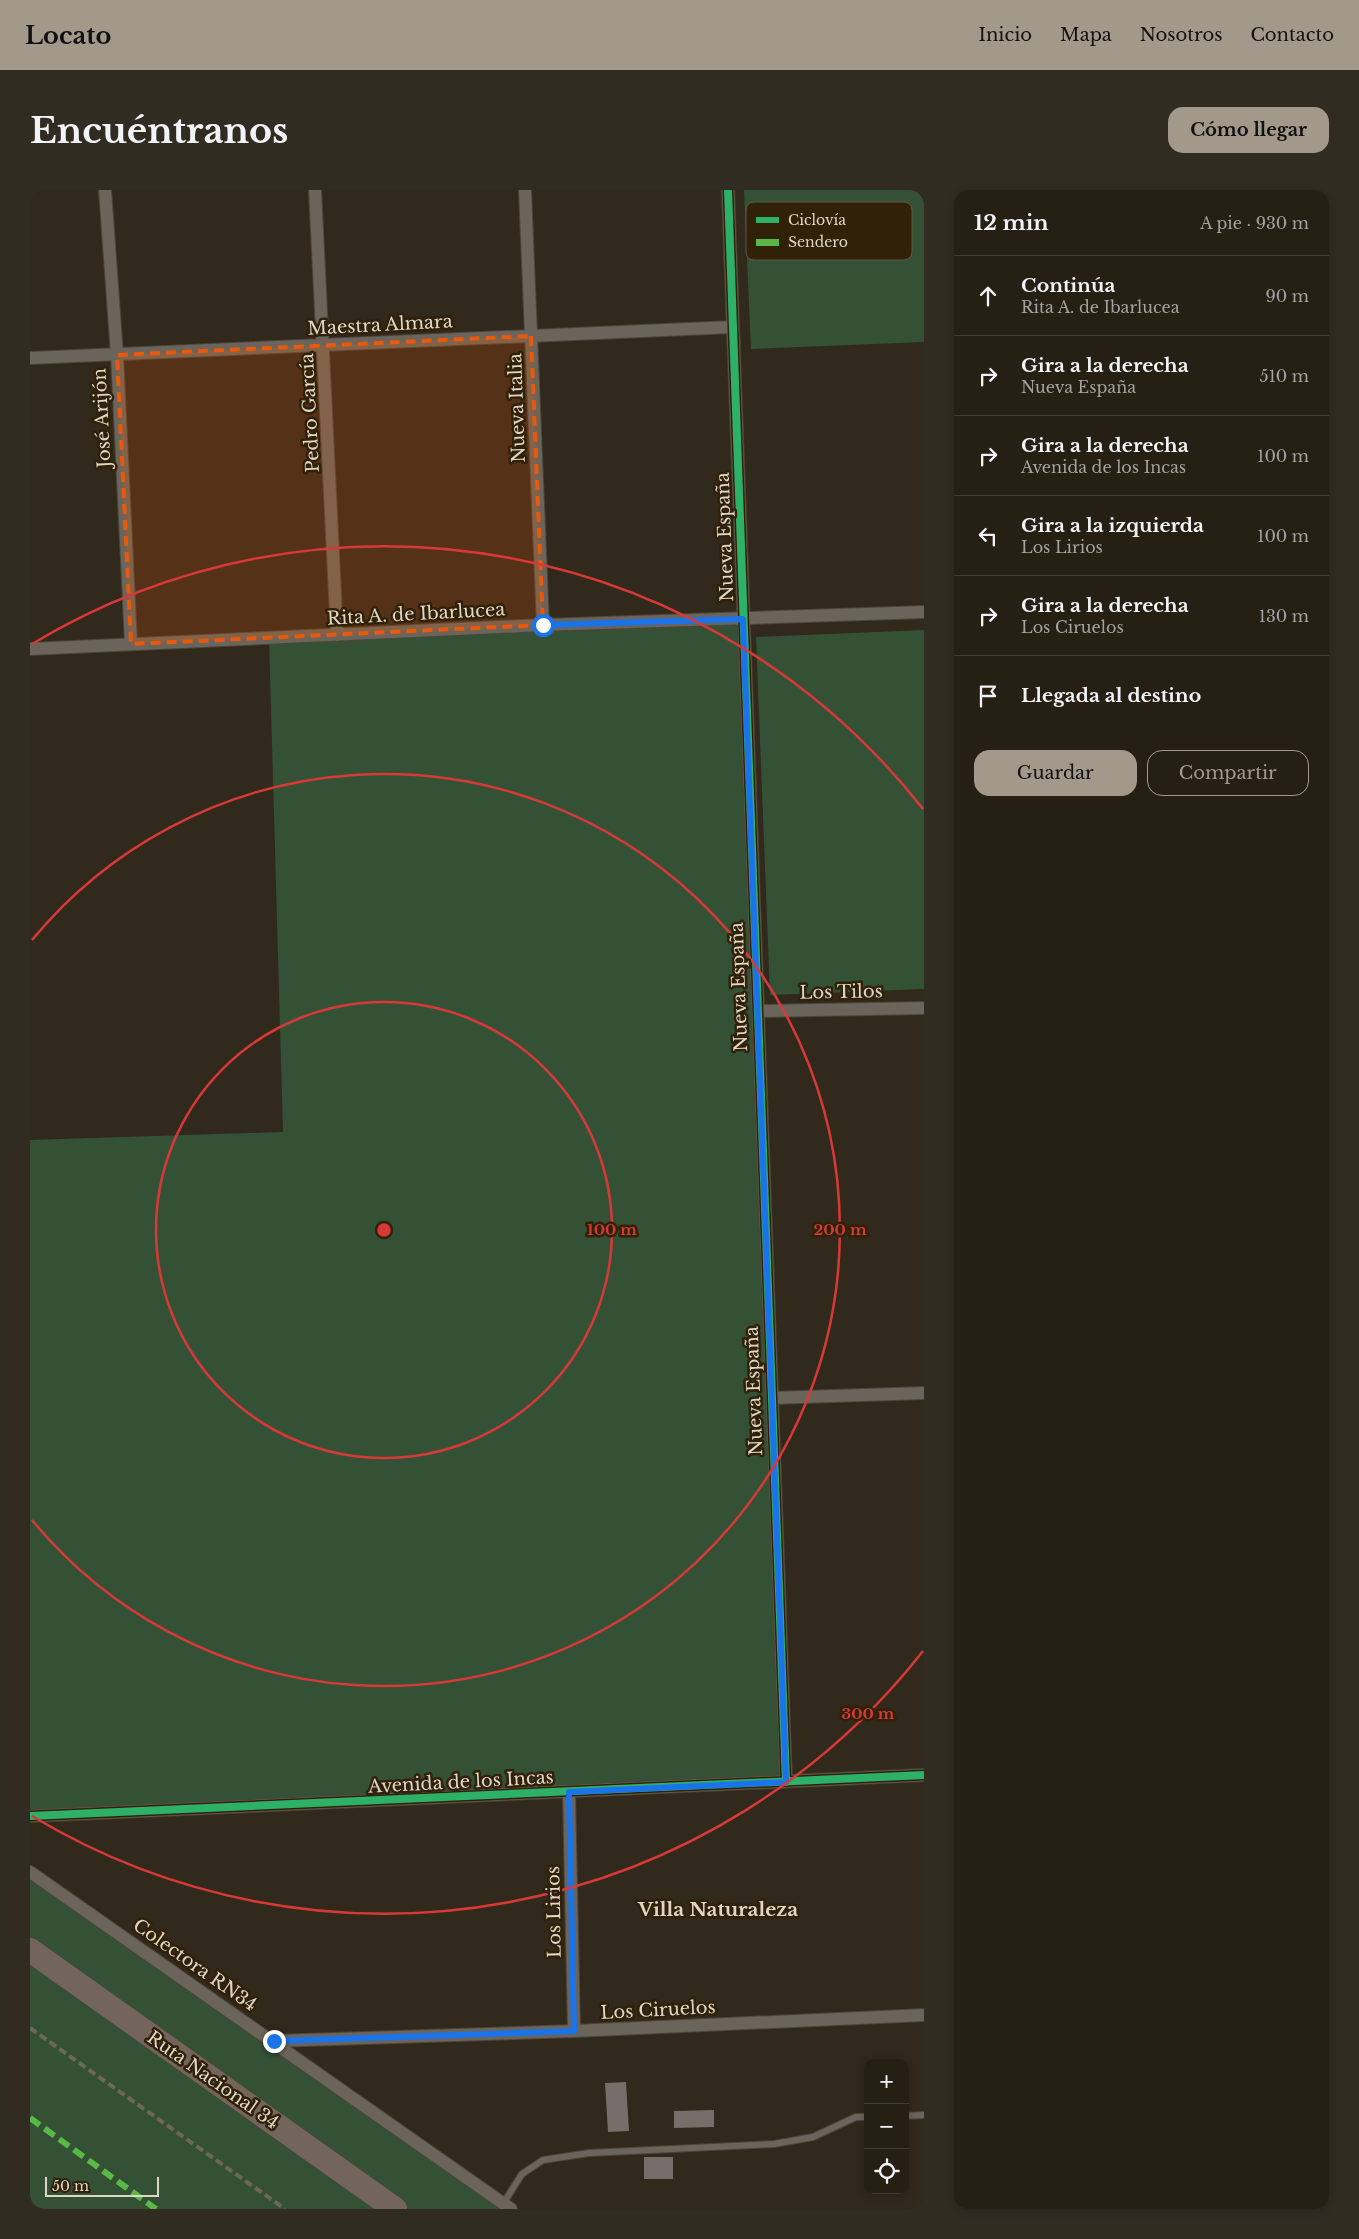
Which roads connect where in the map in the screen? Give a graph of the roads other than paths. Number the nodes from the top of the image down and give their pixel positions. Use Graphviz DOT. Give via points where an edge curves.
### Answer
graph roads {
  1 [pos="105,190"];
  2 [pos="315,190"];
  3 [pos="525,190"];
  4 [pos="728,190"];
  5 [pos="732,327"];
  6 [pos="531,336"];
  7 [pos="324,345"];
  8 [pos="117,355"];
  9 [pos="30,358"];
  10 [pos="924,612"];
  11 [pos="743,619"];
  12 [pos="543,625"];
  13 [pos="338,635"];
  14 [pos="131,644"];
  15 [pos="30,649"];
  16 [pos="924,1008"];
  17 [pos="758,1011"];
  18 [pos="924,1393"];
  19 [pos="772,1398"];
  20 [pos="924,1775"];
  21 [pos="786,1782"];
  22 [pos="569,1792"];
  23 [pos="30,1816"];
  24 [pos="30,1872"];
  25 [pos="30,1950"];
  26 [pos="924,2015"];
  27 [pos="574,2031"];
  28 [pos="274,2041"];
  29 [pos="924,2115"];
  30 [pos="909,2116"];
  31 [pos="864,2117"];
  32 [pos="504,2207"];
  33 [pos="395,2209"];
  1 -- 8 [label="street, José Arijón"];
  2 -- 7 [label="street, Pedro García"];
  3 -- 6 [label="street, Nueva Italia"];
  4 -- 5 [label="street, Nueva España"];
  5 -- 6 [label="street, Maestra Almara"];
  5 -- 11 [label="street, Nueva España"];
  6 -- 7 [label="street, Maestra Almara"];
  6 -- 12 [label="street, Nueva Italia"];
  7 -- 8 [label="street, Maestra Almara"];
  7 -- 13 [label="street, Pedro García"];
  8 -- 9 [label="street, Maestra Almara"];
  8 -- 14 [label="street, José Arijón"];
  10 -- 11 [label="street, Rita A. de Ibarlucea"];
  11 -- 12 [label="street, Rita A. de Ibarlucea"];
  11 -- 17 [label="street, Nueva España"];
  12 -- 13 [label="street, Rita A. de Ibarlucea"];
  13 -- 14 [label="street, Rita A. de Ibarlucea"];
  14 -- 15 [label="street, Rita A. de Ibarlucea"];
  16 -- 17 [label="street, Los Tilos"];
  17 -- 19 [label="street, Nueva España"];
  18 -- 19 [label="street"];
  19 -- 21 [label="street, Nueva España"];
  20 -- 21 [label="street, Avenida de los Incas"];
  21 -- 22 [label="street, Avenida de los Incas"];
  22 -- 23 [label="street, Avenida de los Incas"];
  22 -- 27 [label="street, Los Lirios"];
  24 -- 28 [label="street, Colectora RN34"];
  25 -- 33 [label="highway, Ruta Nacional 34"];
  26 -- 27 [label="street, Los Ciruelos"];
  27 -- 28 [label="street, Los Ciruelos"];
  28 -- 32 [label="street, Colectora RN34"];
  29 -- 30 [label="lane"];
  31 -- 32 [label="lane" via="856,2117 813,2137 774,2144 589,2153 543,2160 522,2174"];
}
